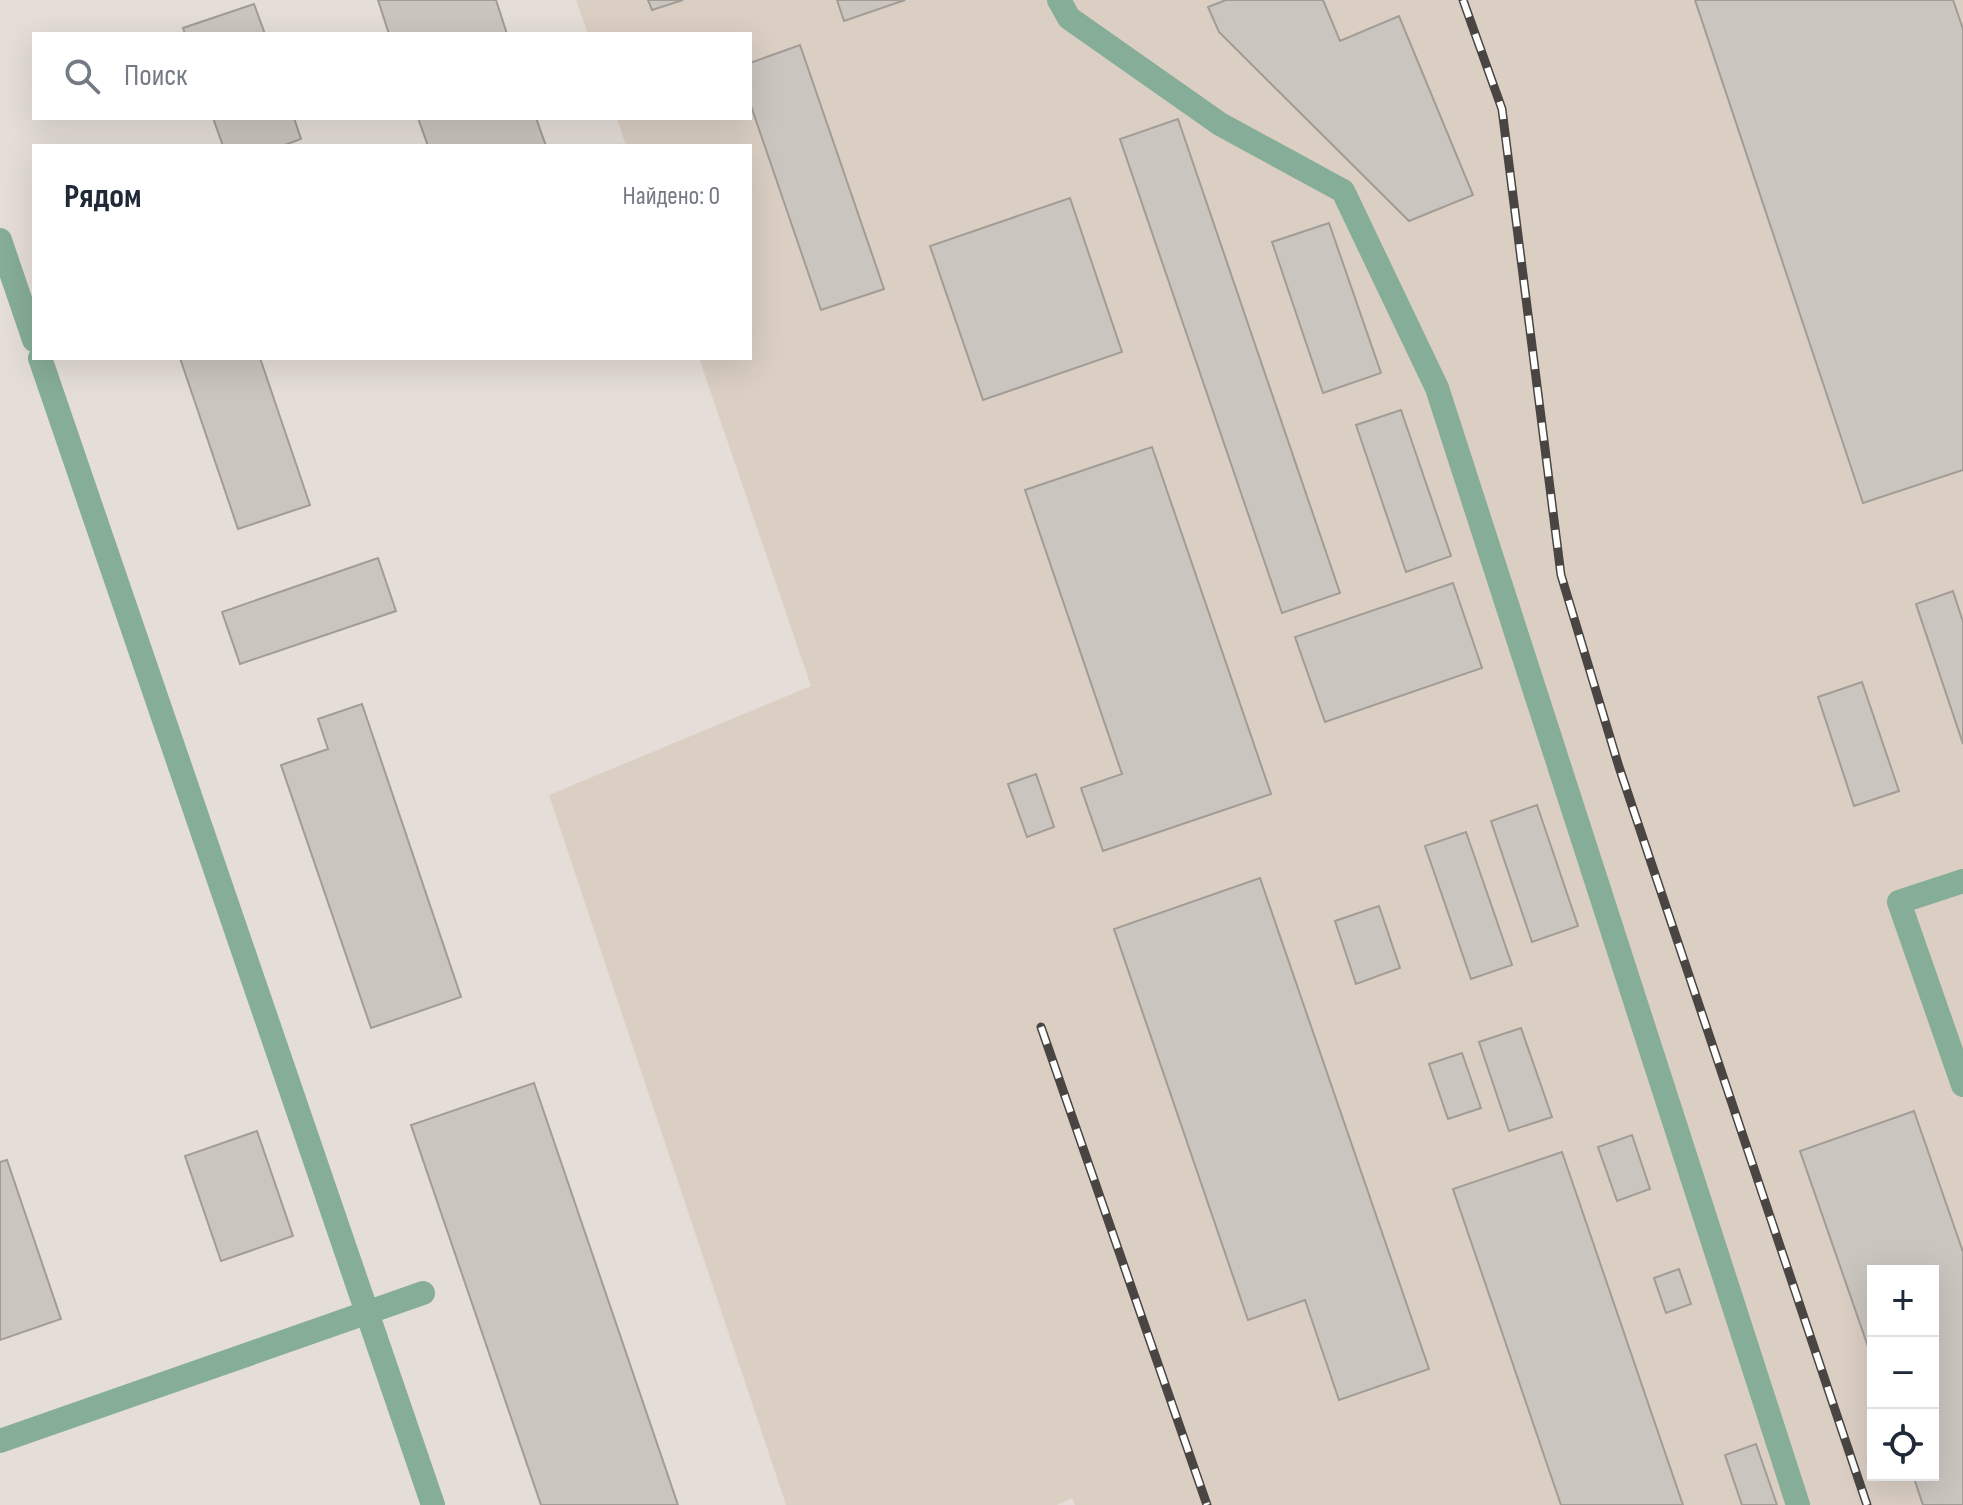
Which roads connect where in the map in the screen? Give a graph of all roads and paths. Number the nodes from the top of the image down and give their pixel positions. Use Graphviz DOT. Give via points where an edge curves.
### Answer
graph roads {
  1 [pos="1059,0"];
  2 [pos="0,240"];
  3 [pos="32,334"];
  4 [pos="41,360"];
  5 [pos="1963,881"];
  6 [pos="1963,1085"];
  7 [pos="423,1293"];
  8 [pos="366,1314"];
  9 [pos="0,1441"];
  10 [pos="433,1505"];
  11 [pos="1798,1505"];
  1 -- 11 [label="street" via="1069,18 1220,124 1343,191 1437,388"];
  2 -- 3 [label="street"];
  4 -- 8 [label="street"];
  5 -- 6 [label="street" via="1899,902"];
  7 -- 8 [label="street"];
  8 -- 9 [label="street"];
  8 -- 10 [label="street"];
}
